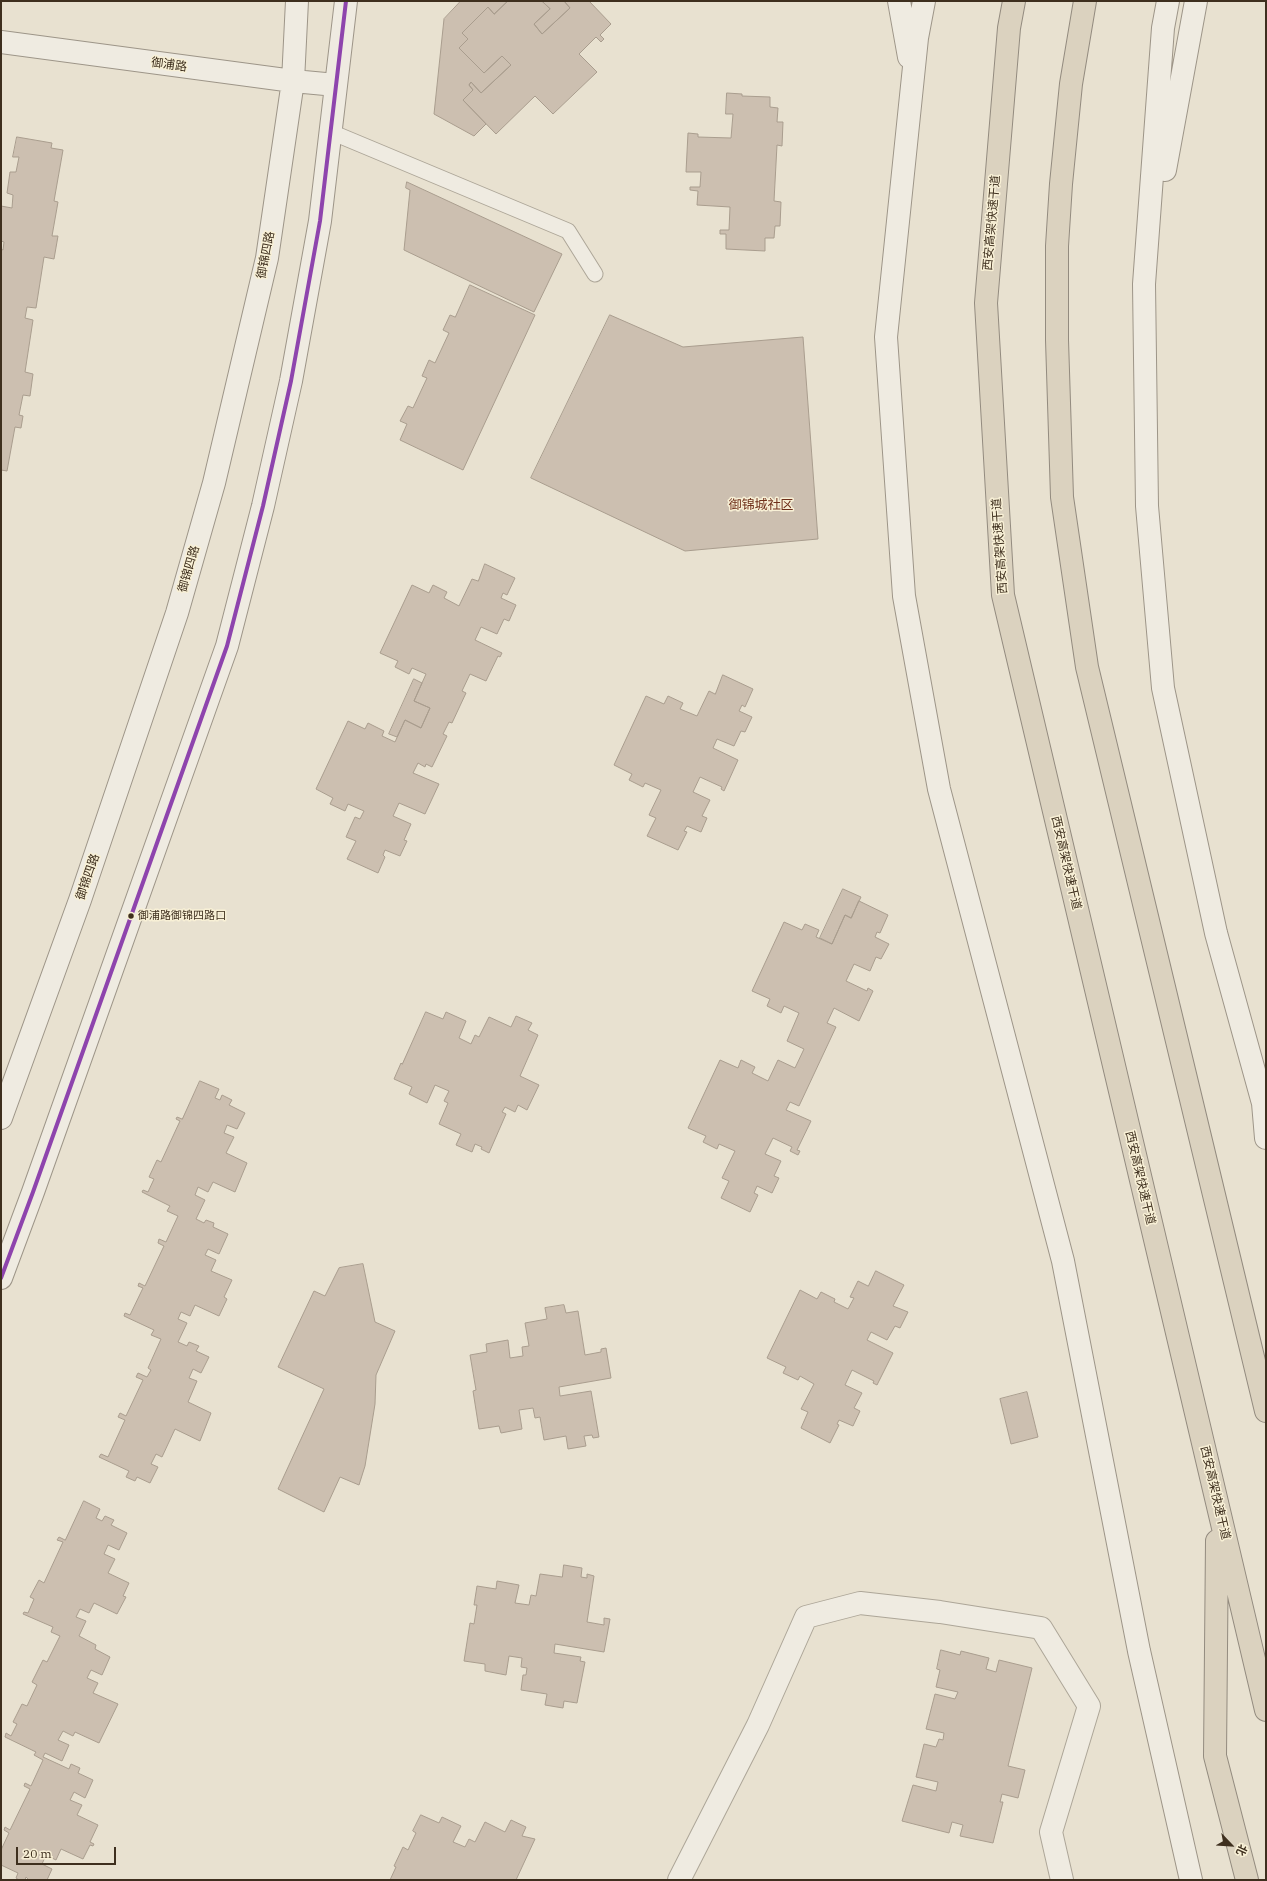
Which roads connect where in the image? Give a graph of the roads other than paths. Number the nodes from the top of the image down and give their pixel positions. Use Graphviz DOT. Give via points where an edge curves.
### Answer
graph roads {
  1 [pos="297,1"];
  2 [pos="346,1"];
  3 [pos="899,1"];
  4 [pos="924,1"];
  5 [pos="1014,1"];
  6 [pos="1085,1"];
  7 [pos="1168,1"];
  8 [pos="1196,1"];
  9 [pos="1,42"];
  10 [pos="293,81"];
  11 [pos="913,81"];
  12 [pos="336,85"];
  13 [pos="332,132"];
  14 [pos="595,274"];
  15 [pos="1144,284"];
  16 [pos="1265,1108"];
  17 [pos="1,1118"];
  18 [pos="1266,1138"];
  19 [pos="1,1278"];
  20 [pos="1266,1411"];
  21 [pos="1218,1506"];
  22 [pos="1266,1710"];
  23 [pos="679,1880"];
  24 [pos="1062,1880"];
  25 [pos="1190,1880"];
  26 [pos="1247,1880"];
  1 -- 10 [label="street, 御锦四路"];
  2 -- 12 [label="street"];
  3 -- 11 [label="street"];
  4 -- 11 [label="street"];
  5 -- 21 [label="highway, 西安高架快速干道" via="1009,28 986,303 1003,595"];
  6 -- 20 [label="highway" via="1071,84 1057,246 1058,412 1062,498 1087,667"];
  7 -- 15 [label="street" via="1163,28"];
  8 -- 15 [label="street"];
  9 -- 10 [label="street, 御浦路"];
  10 -- 12 [label="street, 御浦路"];
  10 -- 17 [label="street, 御锦四路" via="267,258 210,498 174,621 75,914"];
  11 -- 25 [label="street" via="886,337 904,596 939,790 1063,1262 1139,1651"];
  12 -- 13 [label="street"];
  13 -- 14 [label="lane" via="568,231"];
  13 -- 19 [label="street" via="320,221 292,380 264,506 226,646"];
  15 -- 16 [label="street" via="1147,506 1163,688 1216,933"];
  16 -- 18 [label="street"];
  21 -- 22 [label="highway, 西安高架快速干道"];
  21 -- 26 [label="highway" via="1215,1756"];
  23 -- 24 [label="street" via="758,1725 806,1617 860,1603 940,1612 1041,1628 1090,1706 1051,1832"];
}
